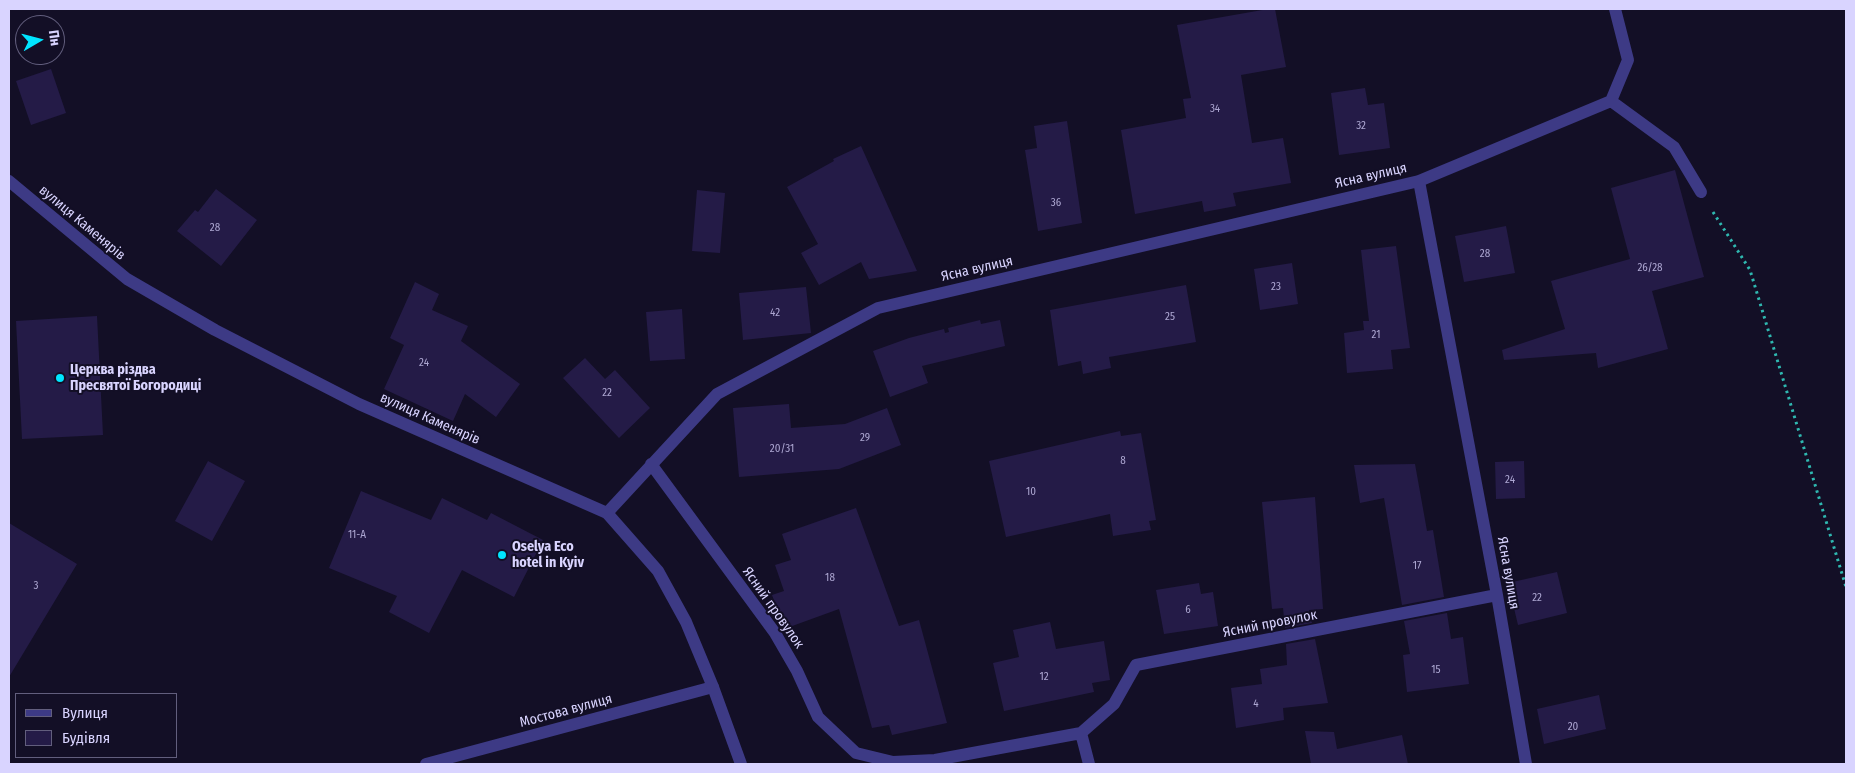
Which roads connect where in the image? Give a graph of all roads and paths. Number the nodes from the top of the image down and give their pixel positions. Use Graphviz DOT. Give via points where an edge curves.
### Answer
graph roads {
  1 [pos="1615,9"];
  2 [pos="1611,101"];
  3 [pos="1419,180"];
  4 [pos="9,182"];
  5 [pos="1701,192"];
  6 [pos="651,464"];
  7 [pos="607,513"];
  8 [pos="1846,587"];
  9 [pos="1497,595"];
  10 [pos="713,687"];
  11 [pos="1081,733"];
  12 [pos="426,764"];
  13 [pos="741,764"];
  14 [pos="1088,764"];
  15 [pos="1526,764"];
  1 -- 2 [label="street" via="1628,60"];
  2 -- 3 [label="street, Ясна вулиця"];
  2 -- 5 [label="street" via="1674,147"];
  3 -- 6 [label="street, Ясна вулиця" via="878,308 717,394"];
  3 -- 9 [label="street, Ясна вулиця"];
  4 -- 7 [label="street, вулиця Каменярів" via="127,279 215,330 360,404"];
  5 -- 8 [label="path" via="1750,270"];
  6 -- 7 [label="street, Ясна вулиця"];
  6 -- 11 [label="street, Ясний провулок" via="775,633 818,716 856,753 893,762 936,760"];
  7 -- 10 [label="street, вулиця Каменярів" via="658,571 686,622"];
  9 -- 11 [label="street, Ясний провулок" via="1136,665 1114,704"];
  9 -- 15 [label="street, Ясна вулиця"];
  10 -- 12 [label="street, Мостова вулиця"];
  10 -- 13 [label="street, вулиця Каменярів"];
  11 -- 14 [label="street"];
}
